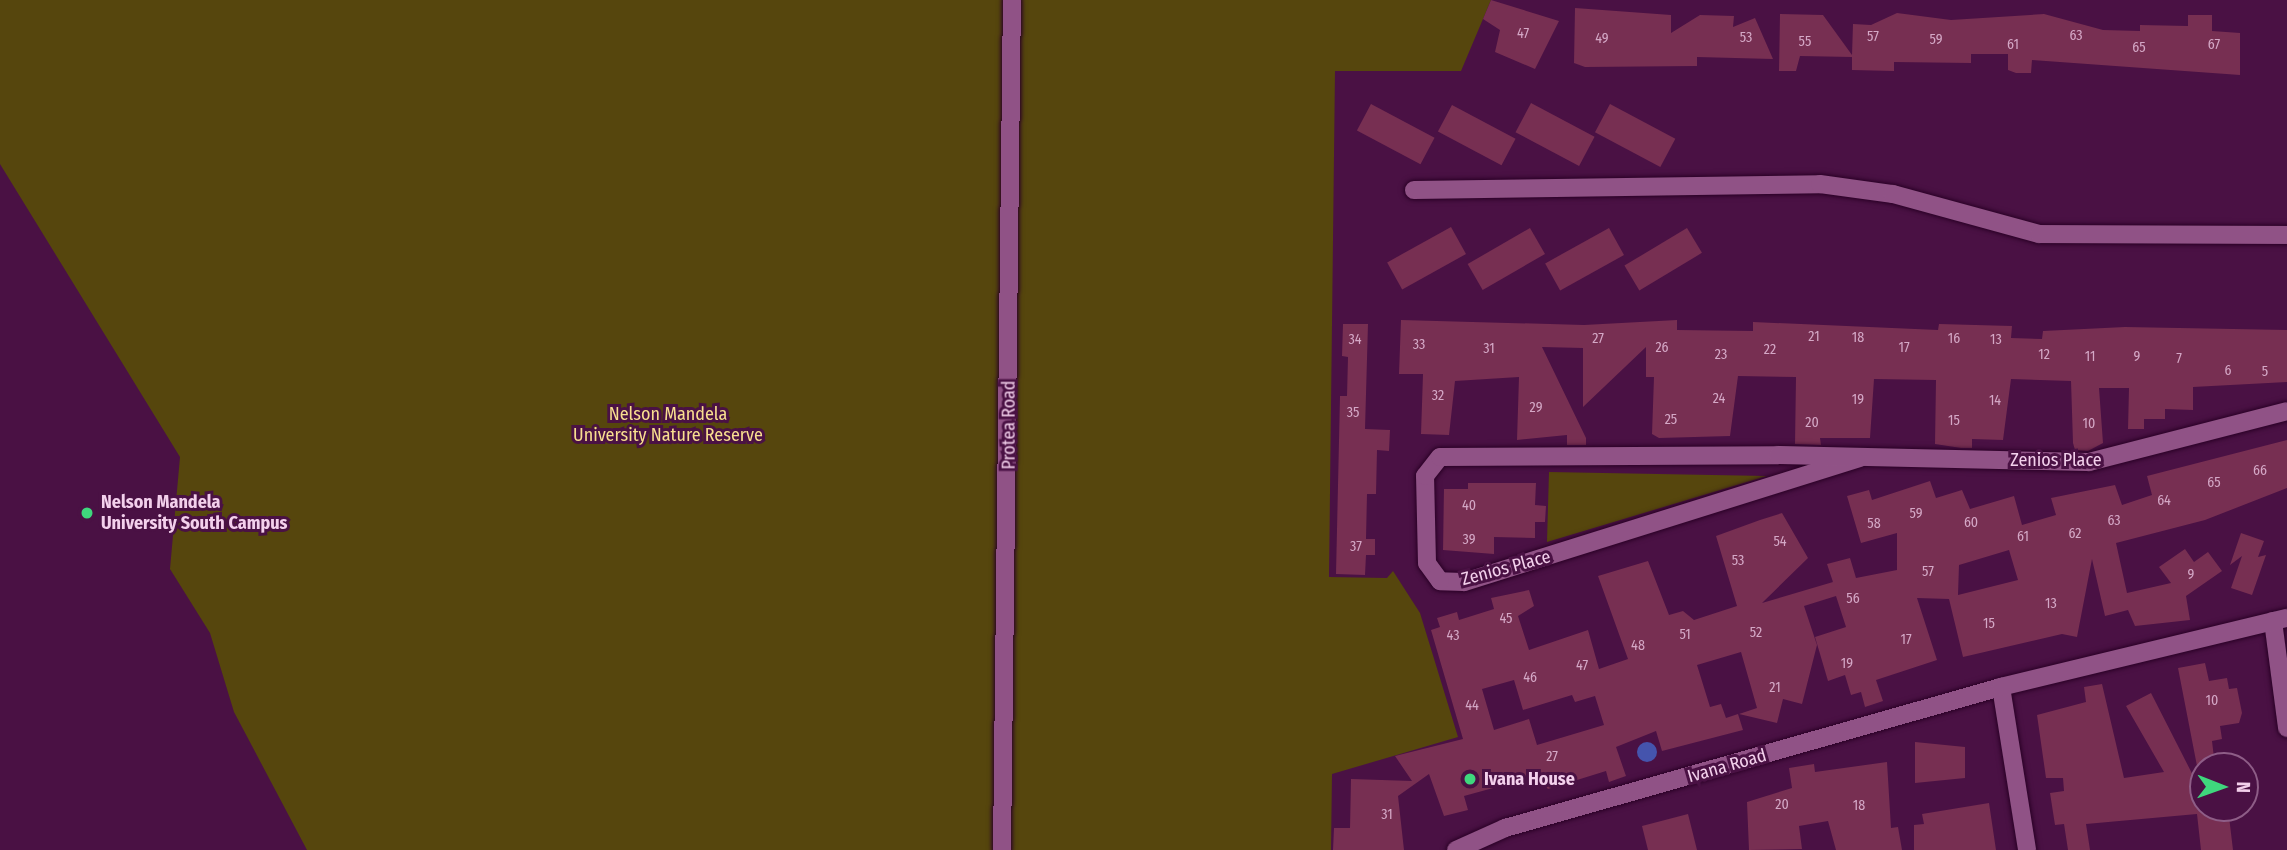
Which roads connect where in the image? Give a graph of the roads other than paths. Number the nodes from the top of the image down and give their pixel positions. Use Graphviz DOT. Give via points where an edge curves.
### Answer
graph roads {
  1 [pos="1012,0"];
  2 [pos="1414,190"];
  3 [pos="2287,235"];
  4 [pos="2287,411"];
  5 [pos="1860,458"];
  6 [pos="2280,620"];
  7 [pos="2001,687"];
  8 [pos="2287,728"];
  9 [pos="1002,850"];
  10 [pos="1456,850"];
  11 [pos="2027,850"];
  1 -- 9 [label="street, Protea Road"];
  2 -- 3 [label="street" via="1820,184 1893,194 2039,234"];
  4 -- 5 [label="street, Zenios Place" via="2111,460"];
  5 -- 5 [label="street, Zenios Place" via="1440,457 1424,476 1427,563 1440,581 1464,582"];
  6 -- 7 [label="street, Ivana Road"];
  6 -- 8 [label="street"];
  7 -- 10 [label="street, Ivana Road" via="1505,828"];
  7 -- 11 [label="street"];
}
